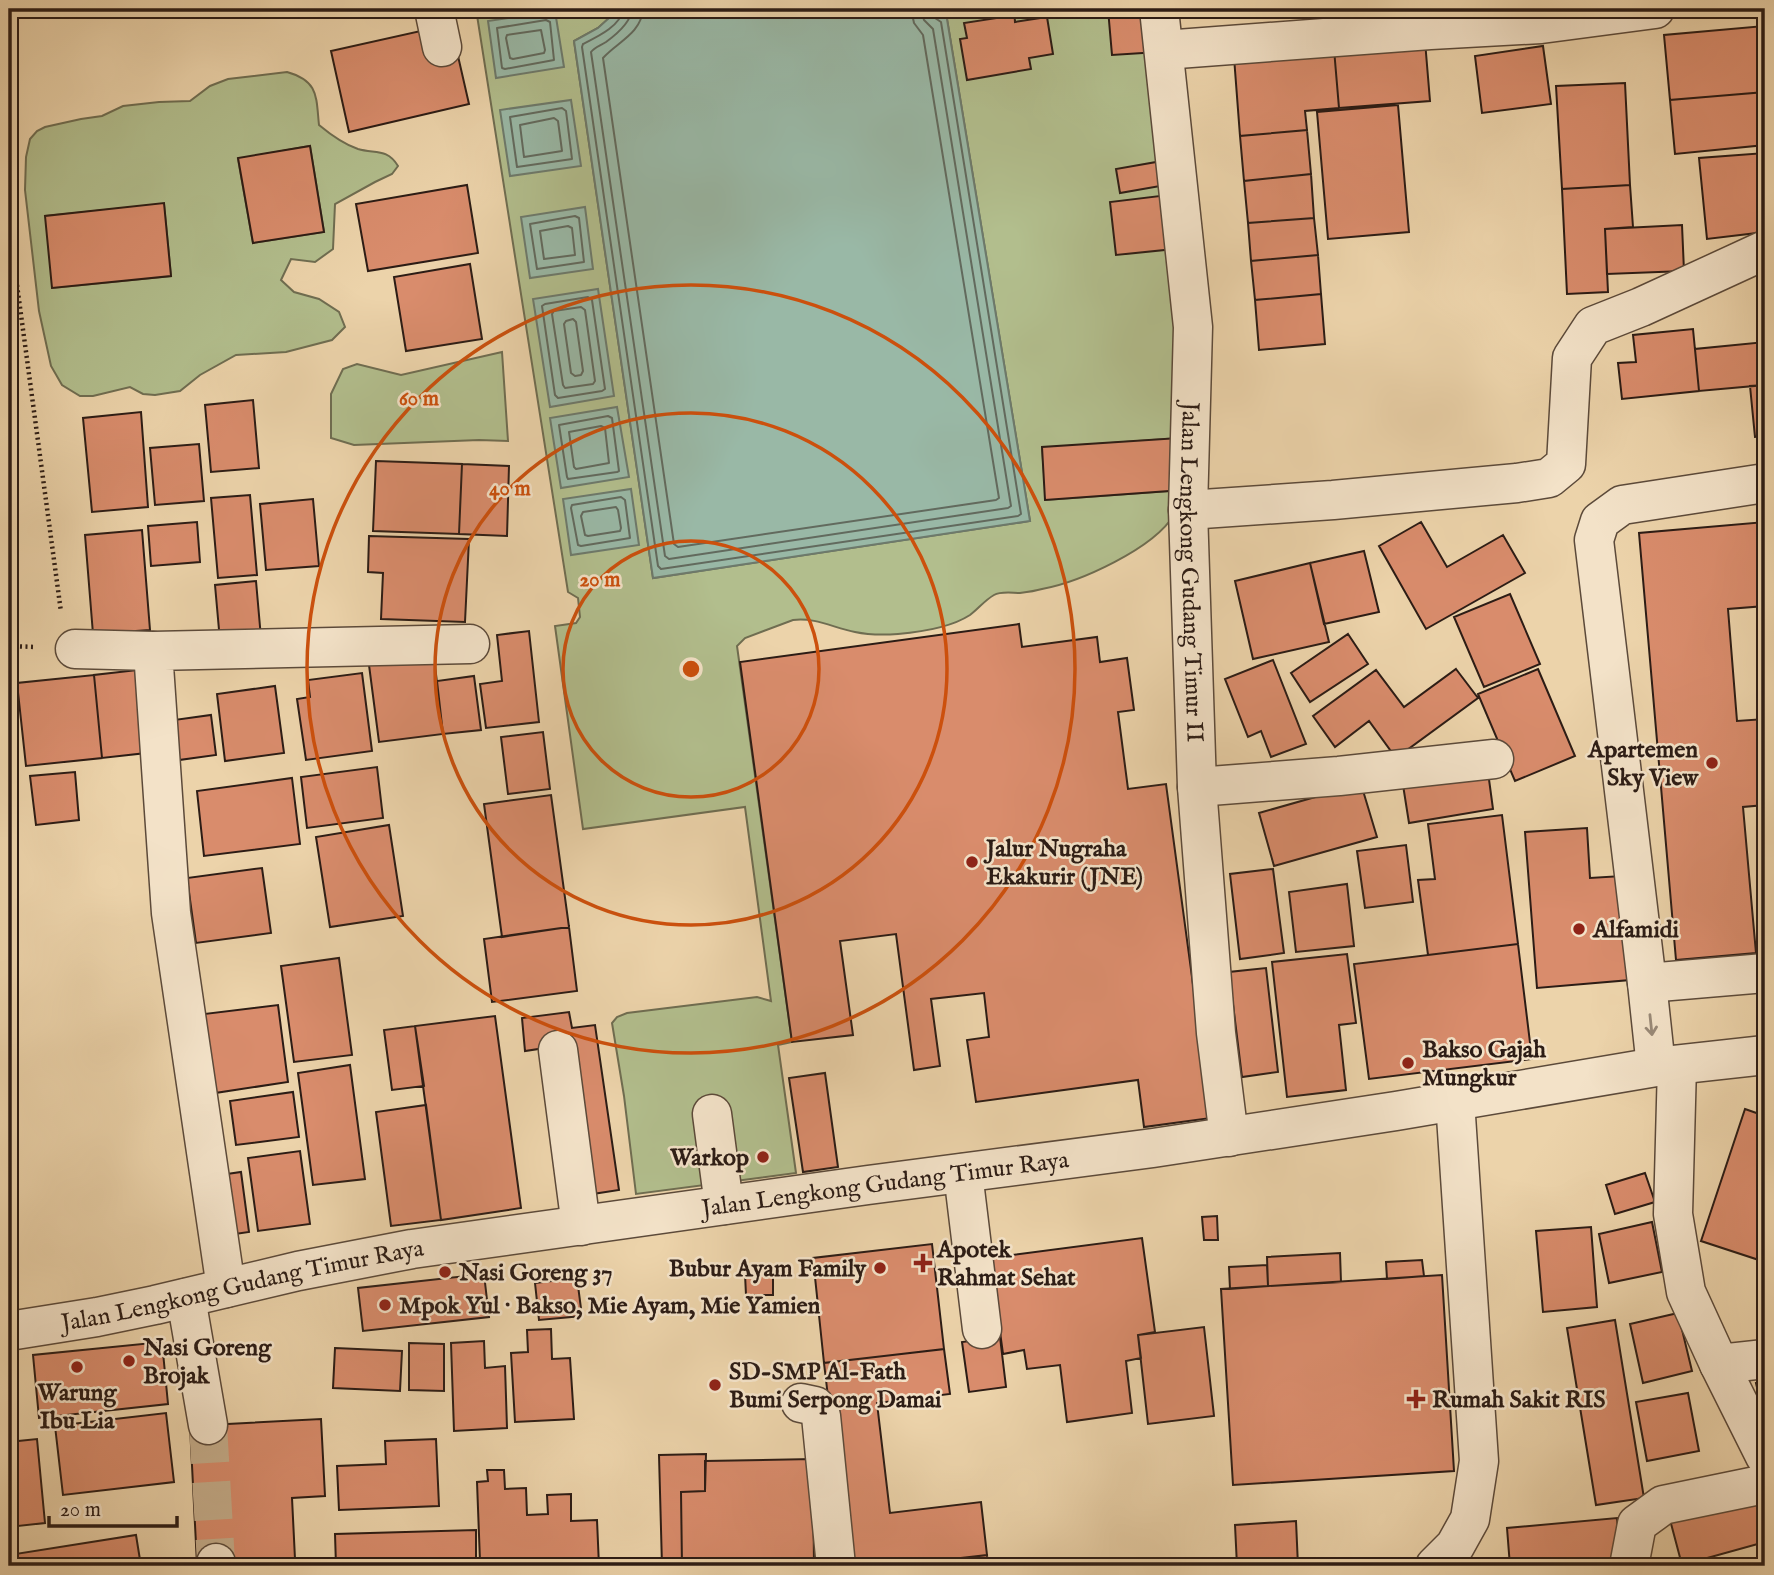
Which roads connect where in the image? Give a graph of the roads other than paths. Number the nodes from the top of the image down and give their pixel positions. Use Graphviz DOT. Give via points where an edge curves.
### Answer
graph roads {
  1 [pos="434,9"];
  2 [pos="1159,9"];
  3 [pos="1655,9"];
  4 [pos="442,47"];
  5 [pos="1164,50"];
  6 [pos="1765,250"];
  7 [pos="1765,483"];
  8 [pos="1188,510"];
  9 [pos="470,644"];
  10 [pos="75,649"];
  11 [pos="153,651"];
  12 [pos="1494,759"];
  13 [pos="1197,787"];
  14 [pos="1765,973"];
  15 [pos="1647,983"];
  16 [pos="558,1050"];
  17 [pos="1765,1055"];
  18 [pos="1667,1066"];
  19 [pos="1455,1101"];
  20 [pos="712,1114"];
  21 [pos="1229,1137"];
  22 [pos="963,1173"];
  23 [pos="724,1205"];
  24 [pos="581,1226"];
  25 [pos="226,1288"];
  26 [pos="186,1298"];
  27 [pos="982,1329"];
  28 [pos="9,1331"];
  29 [pos="1765,1359"];
  30 [pos="1719,1364"];
  31 [pos="802,1402"];
  32 [pos="208,1425"];
  33 [pos="1765,1456"];
  34 [pos="1765,1484"];
  35 [pos="836,1566"];
  36 [pos="1435,1566"];
  37 [pos="1629,1566"];
  1 -- 4 [label="street"];
  2 -- 5 [label="street, Jalan Lengkong Gudang Timur II"];
  3 -- 5 [label="street" via="1541,24"];
  5 -- 8 [label="street, Jalan Lengkong Gudang Timur II" via="1193,327"];
  6 -- 8 [label="street" via="1593,326 1572,358 1566,464 1549,478"];
  7 -- 15 [label="street" via="1622,505 1600,521 1594,540"];
  8 -- 13 [label="street, Jalan Lengkong Gudang Timur II"];
  9 -- 11 [label="street"];
  10 -- 11 [label="street"];
  11 -- 25 [label="street" via="171,913"];
  12 -- 13 [label="street"];
  13 -- 21 [label="street, Jalan Lengkong Gudang Timur II"];
  14 -- 15 [label="street"];
  15 -- 18 [label="street, one-way"];
  16 -- 24 [label="street"];
  17 -- 18 [label="street, Jalan Lengkong Gudang Timur Raya"];
  18 -- 19 [label="street, Jalan Lengkong Gudang Timur Raya"];
  18 -- 30 [label="street" via="1673,1214 1686,1292"];
  19 -- 21 [label="street, Jalan Lengkong Gudang Timur Raya"];
  19 -- 36 [label="street" via="1479,1461 1470,1519 1455,1546"];
  20 -- 23 [label="street"];
  21 -- 22 [label="street, Jalan Lengkong Gudang Timur Raya"];
  22 -- 23 [label="street, Jalan Lengkong Gudang Timur Raya"];
  22 -- 27 [label="street"];
  23 -- 24 [label="street, Jalan Lengkong Gudang Timur Raya"];
  24 -- 25 [label="street, Jalan Lengkong Gudang Timur Raya" via="368,1256"];
  25 -- 26 [label="street, Jalan Lengkong Gudang Timur Raya"];
  26 -- 28 [label="street, Jalan Lengkong Gudang Timur Raya"];
  26 -- 32 [label="street"];
  29 -- 30 [label="street"];
  30 -- 33 [label="street"];
  31 -- 35 [label="street" via="816,1406 821,1416"];
  34 -- 37 [label="street" via="1663,1505 1637,1524"];
}
